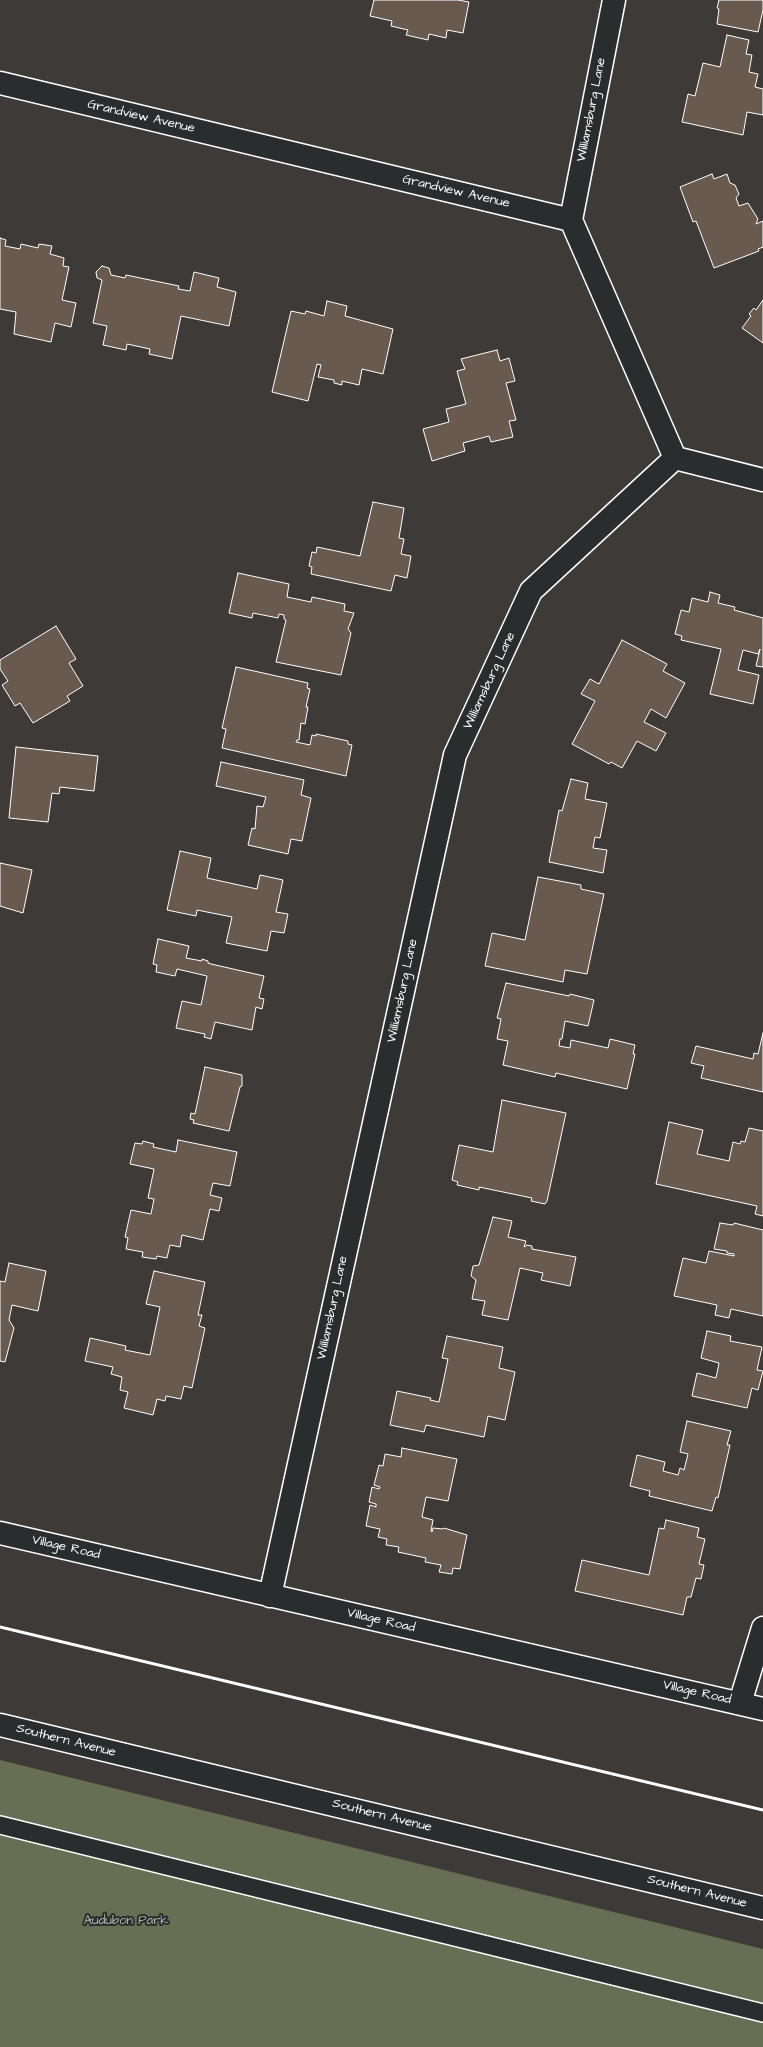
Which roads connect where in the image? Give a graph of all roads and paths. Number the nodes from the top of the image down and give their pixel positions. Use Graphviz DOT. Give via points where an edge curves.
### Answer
graph roads {
  1 [pos="614,0"];
  2 [pos="0,83"];
  3 [pos="571,220"];
  4 [pos="675,458"];
  5 [pos="763,480"];
  6 [pos="0,1533"];
  7 [pos="270,1596"];
  8 [pos="763,1628"];
  9 [pos="740,1703"];
  10 [pos="763,1709"];
  11 [pos="0,1725"];
  12 [pos="0,1825"];
  13 [pos="763,1908"];
  14 [pos="763,2013"];
  1 -- 3 [label="street, Williamsburg Lane"];
  2 -- 3 [label="street, Grandview Avenue"];
  3 -- 4 [label="street"];
  4 -- 5 [label="street"];
  4 -- 7 [label="street, Williamsburg Lane" via="531,591 455,755"];
  6 -- 7 [label="street, Village Road"];
  7 -- 9 [label="street, Village Road"];
  8 -- 9 [label="street"];
  9 -- 10 [label="street, Village Road"];
  11 -- 13 [label="street, Southern Avenue"];
  12 -- 14 [label="lane"];
}
